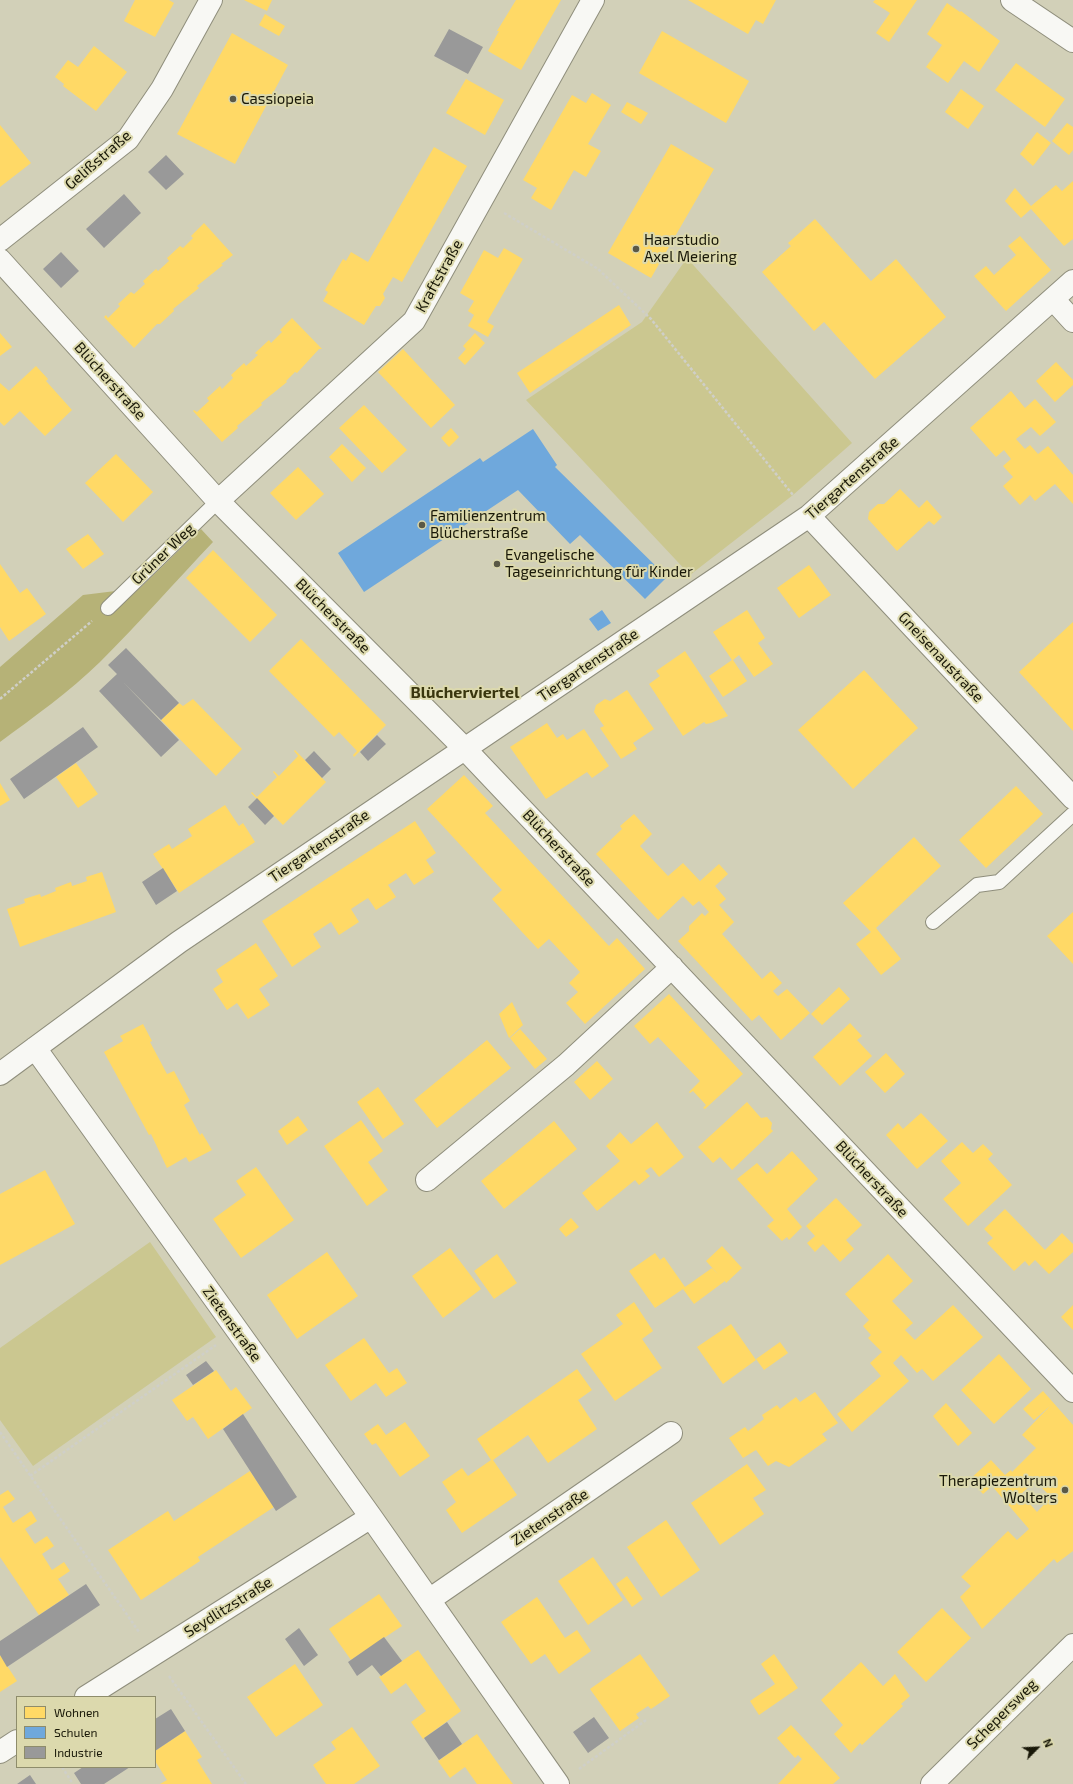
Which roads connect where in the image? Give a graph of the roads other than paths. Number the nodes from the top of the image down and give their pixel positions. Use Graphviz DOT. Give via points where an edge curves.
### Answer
graph roads {
  1 [pos="211,0"];
  2 [pos="593,0"];
  3 [pos="1012,0"];
  4 [pos="1073,41"];
  5 [pos="0,240"];
  6 [pos="0,260"];
  7 [pos="1073,281"];
  8 [pos="1053,300"];
  9 [pos="1073,321"];
  10 [pos="218,501"];
  11 [pos="810,516"];
  12 [pos="108,608"];
  13 [pos="464,748"];
  14 [pos="1073,798"];
  15 [pos="1073,814"];
  16 [pos="933,922"];
  17 [pos="672,967"];
  18 [pos="35,1048"];
  19 [pos="0,1074"];
  20 [pos="427,1180"];
  21 [pos="1073,1391"];
  22 [pos="671,1433"];
  23 [pos="371,1517"];
  24 [pos="429,1600"];
  25 [pos="1073,1645"];
  26 [pos="88,1696"];
  27 [pos="16,1742"];
  28 [pos="0,1752"];
  29 [pos="558,1784"];
  30 [pos="932,1784"];
  1 -- 5 [label="street, Gelißstraße" via="162,89 128,139"];
  2 -- 10 [label="street, Kraftstraße" via="414,321"];
  3 -- 4 [label="street"];
  6 -- 10 [label="street, Blücherstraße"];
  7 -- 8 [label="street, Tiergartenstraße"];
  8 -- 9 [label="street"];
  8 -- 11 [label="street, Tiergartenstraße"];
  10 -- 12 [label="lane, Grüner Weg"];
  10 -- 13 [label="street, Blücherstraße"];
  11 -- 13 [label="street, Tiergartenstraße"];
  11 -- 14 [label="street, Gneisenaustraße"];
  13 -- 17 [label="street, Blücherstraße"];
  13 -- 18 [label="street, Tiergartenstraße" via="179,942"];
  15 -- 16 [label="lane" via="999,882 977,885"];
  17 -- 20 [label="street" via="566,1065"];
  17 -- 21 [label="street, Blücherstraße"];
  18 -- 19 [label="street, Tiergartenstraße"];
  18 -- 23 [label="street, Zietenstraße"];
  22 -- 24 [label="street, Zietenstraße"];
  23 -- 24 [label="street, Zietenstraße"];
  23 -- 26 [label="street, Seydlitzstraße"];
  24 -- 29 [label="street, Zietenstraße"];
  25 -- 30 [label="street, Schepersweg"];
  27 -- 28 [label="street"];
}
